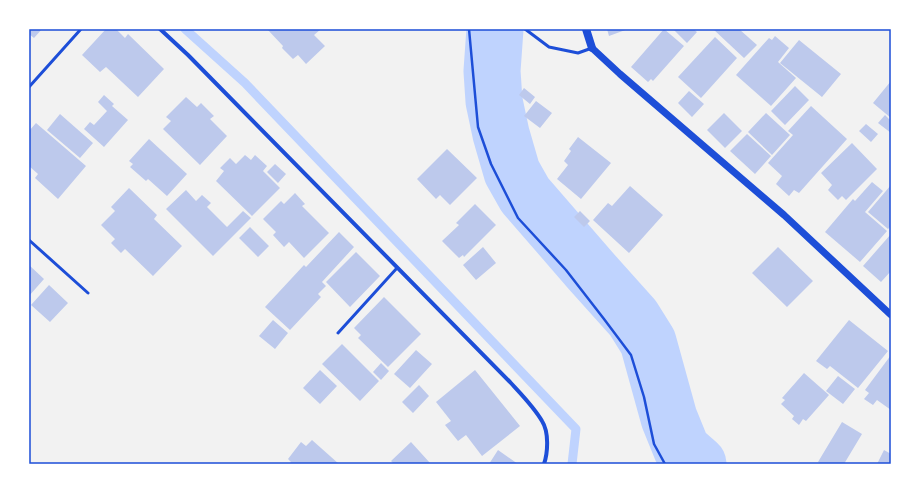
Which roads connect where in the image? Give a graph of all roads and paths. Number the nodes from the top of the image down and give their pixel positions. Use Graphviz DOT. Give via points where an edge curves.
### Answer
graph roads {
  1 [pos="81,29"];
  2 [pos="160,29"];
  3 [pos="470,29"];
  4 [pos="525,29"];
  5 [pos="586,29"];
  6 [pos="592,48"];
  7 [pos="29,87"];
  8 [pos="29,240"];
  9 [pos="397,268"];
  10 [pos="88,293"];
  11 [pos="891,315"];
  12 [pos="338,333"];
  13 [pos="544,464"];
  14 [pos="665,464"];
  1 -- 7 [label="lane"];
  2 -- 9 [label="street"];
  3 -- 14 [label="path" via="478,127 491,164 518,218 566,270 631,355 644,396 654,444"];
  4 -- 6 [label="lane" via="549,47 578,53"];
  5 -- 6 [label="main road"];
  6 -- 11 [label="street" via="784,215"];
  8 -- 10 [label="lane"];
  9 -- 12 [label="lane"];
  9 -- 13 [label="street" via="510,382 543,422 547,438"];
}
